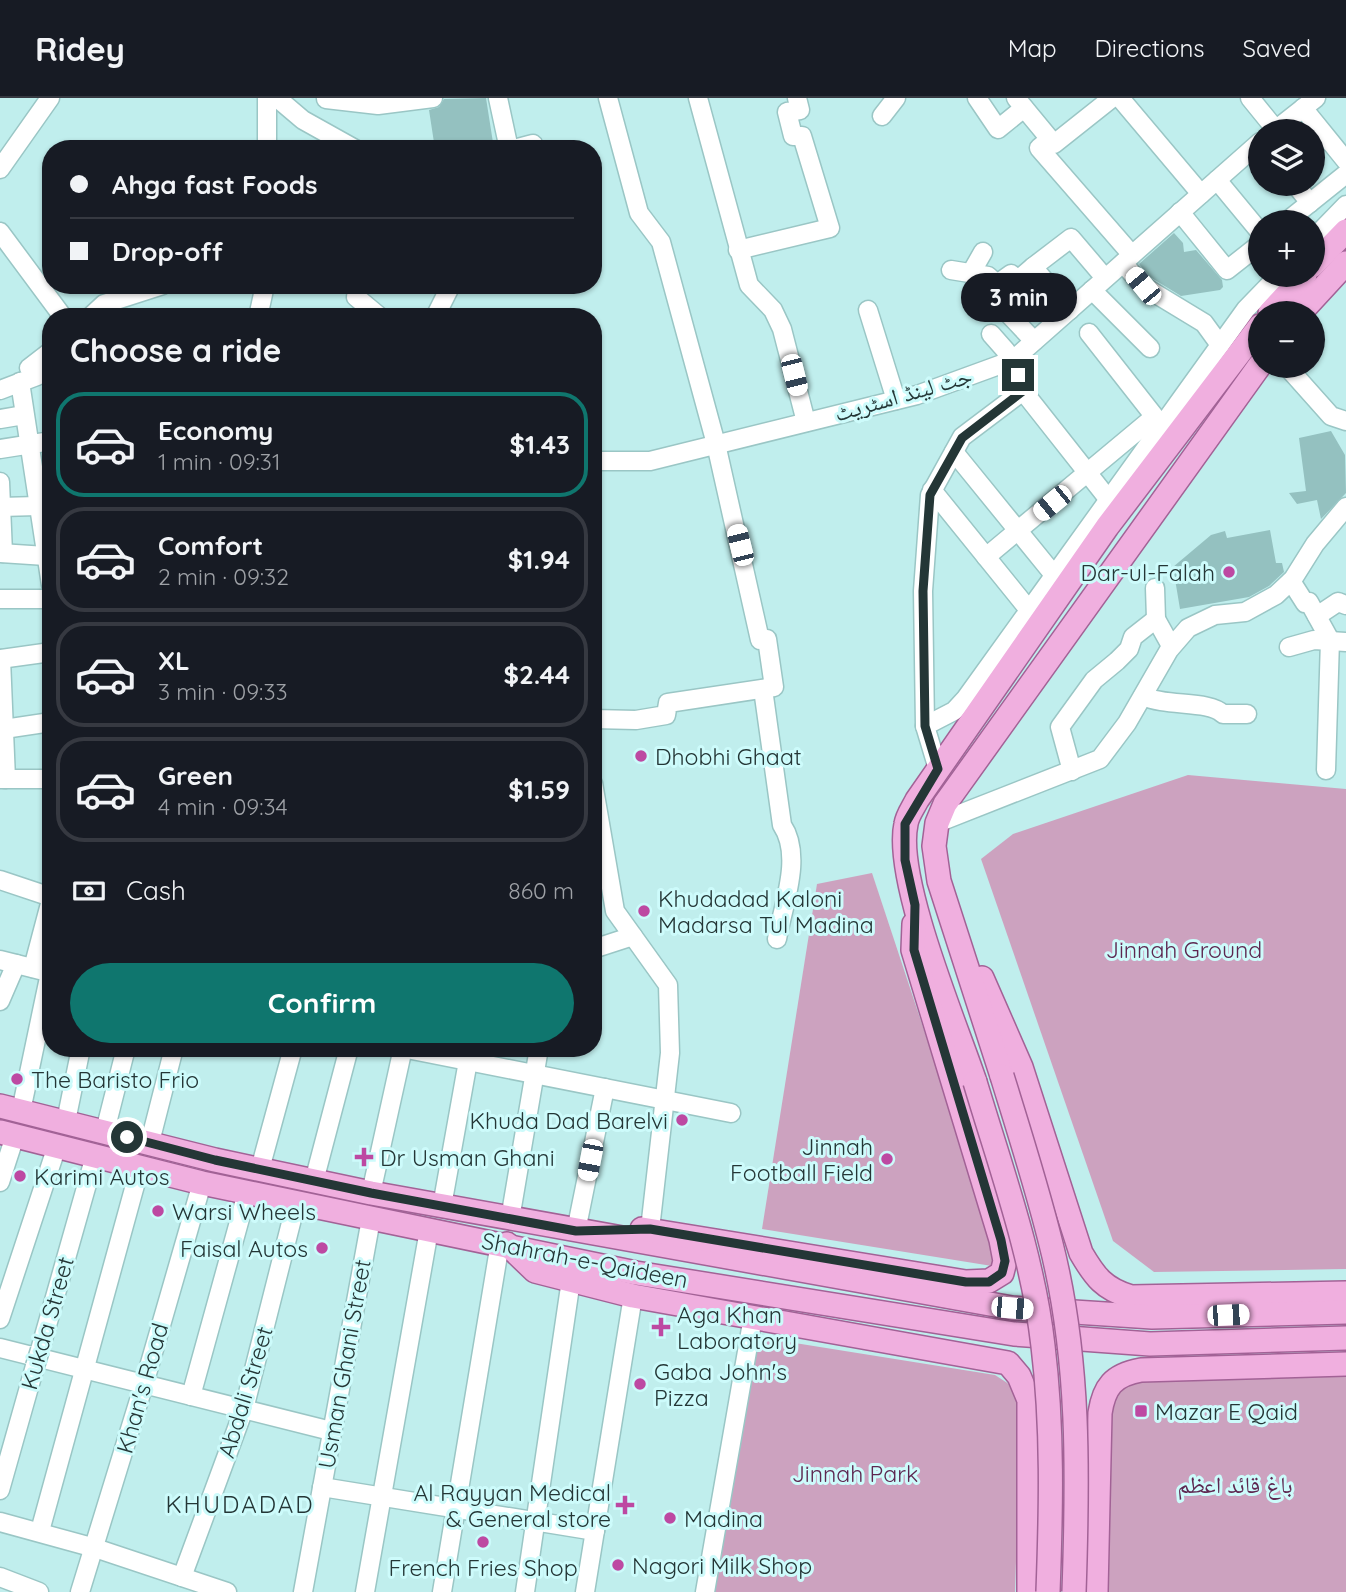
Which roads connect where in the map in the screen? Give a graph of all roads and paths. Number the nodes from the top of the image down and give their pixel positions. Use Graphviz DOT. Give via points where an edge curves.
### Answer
graph roads {
  1 [pos="50,98"];
  2 [pos="267,98"];
  3 [pos="277,98"];
  4 [pos="433,98"];
  5 [pos="498,98"];
  6 [pos="608,98"];
  7 [pos="698,98"];
  8 [pos="797,98"];
  9 [pos="896,98"];
  10 [pos="977,98"];
  11 [pos="1250,98"];
  12 [pos="326,99"];
  13 [pos="1110,99"];
  14 [pos="409,100"];
  15 [pos="1020,103"];
  16 [pos="1310,103"];
  17 [pos="882,116"];
  18 [pos="1266,119"];
  19 [pos="1289,119"];
  20 [pos="1050,139"];
  21 [pos="267,140"];
  22 [pos="335,140"];
  23 [pos="509,140"];
  24 [pos="1248,153"];
  25 [pos="1346,161"];
  26 [pos="0,169"];
  27 [pos="1346,174"];
  28 [pos="1217,180"];
  29 [pos="1201,194"];
  30 [pos="1304,196"];
  31 [pos="1310,203"];
  32 [pos="1346,205"];
  33 [pos="1301,210"];
  34 [pos="1180,212"];
  35 [pos="1248,217"];
  36 [pos="1325,227"];
  37 [pos="1346,230"];
  38 [pos="0,232"];
  39 [pos="738,250"];
  40 [pos="983,252"];
  41 [pos="1325,252"];
  42 [pos="1248,253"];
  43 [pos="1127,259"];
  44 [pos="1346,263"];
  45 [pos="1033,267"];
  46 [pos="951,270"];
  47 [pos="971,273"];
  48 [pos="1099,284"];
  49 [pos="1267,287"];
  50 [pos="1293,287"];
  51 [pos="42,289"];
  52 [pos="131,294"];
  53 [pos="356,294"];
  54 [pos="1281,301"];
  55 [pos="1311,301"];
  56 [pos="100,308"];
  57 [pos="369,308"];
  58 [pos="1004,309"];
  59 [pos="868,310"];
  60 [pos="1070,310"];
  61 [pos="1089,333"];
  62 [pos="991,334"];
  63 [pos="1034,341"];
  64 [pos="1248,342"];
  65 [pos="1220,345"];
  66 [pos="1150,348"];
  67 [pos="42,358"];
  68 [pos="1011,361"];
  69 [pos="1251,378"];
  70 [pos="1297,378"];
  71 [pos="20,382"];
  72 [pos="0,390"];
  73 [pos="1023,391"];
  74 [pos="896,400"];
  75 [pos="24,415"];
  76 [pos="0,419"];
  77 [pos="1158,421"];
  78 [pos="1346,421"];
  79 [pos="806,422"];
  80 [pos="42,443"];
  81 [pos="716,444"];
  82 [pos="28,445"];
  83 [pos="0,449"];
  84 [pos="954,452"];
  85 [pos="602,461"];
  86 [pos="1087,475"];
  87 [pos="0,482"];
  88 [pos="932,491"];
  89 [pos="1109,500"];
  90 [pos="38,506"];
  91 [pos="1346,507"];
  92 [pos="1,508"];
  93 [pos="42,530"];
  94 [pos="1018,531"];
  95 [pos="1,553"];
  96 [pos="42,555"];
  97 [pos="986,557"];
  98 [pos="1054,575"];
  99 [pos="1291,581"];
  100 [pos="1155,588"];
  101 [pos="0,599"];
  102 [pos="42,599"];
  103 [pos="1346,605"];
  104 [pos="1029,610"];
  105 [pos="1317,616"];
  106 [pos="1156,619"];
  107 [pos="1338,641"];
  108 [pos="1171,646"];
  109 [pos="1289,647"];
  110 [pos="42,653"];
  111 [pos="0,659"];
  112 [pos="769,688"];
  113 [pos="1143,696"];
  114 [pos="1247,714"];
  115 [pos="602,719"];
  116 [pos="42,723"];
  117 [pos="925,726"];
  118 [pos="1327,727"];
  119 [pos="4,729"];
  120 [pos="1346,730"];
  121 [pos="938,769"];
  122 [pos="1326,770"];
  123 [pos="1072,771"];
  124 [pos="3,779"];
  125 [pos="42,779"];
  126 [pos="937,823"];
  127 [pos="602,853"];
  128 [pos="0,880"];
  129 [pos="42,896"];
  130 [pos="944,904"];
  131 [pos="915,905"];
  132 [pos="42,929"];
  133 [pos="633,936"];
  134 [pos="777,939"];
  135 [pos="602,946"];
  136 [pos="30,968"];
  137 [pos="0,1001"];
  138 [pos="79,1057"];
  139 [pos="125,1057"];
  140 [pos="172,1057"];
  141 [pos="291,1057"];
  142 [pos="347,1057"];
  143 [pos="401,1057"];
  144 [pos="448,1057"];
  145 [pos="538,1057"];
  146 [pos="468,1061"];
  147 [pos="535,1074"];
  148 [pos="605,1088"];
  149 [pos="665,1100"];
  150 [pos="10,1108"];
  151 [pos="731,1113"];
  152 [pos="66,1121"];
  153 [pos="105,1131"];
  154 [pos="5,1135"];
  155 [pos="150,1142"];
  156 [pos="57,1146"];
  157 [pos="95,1156"];
  158 [pos="140,1167"];
  159 [pos="260,1169"];
  160 [pos="314,1181"];
  161 [pos="0,1182"];
  162 [pos="202,1183"];
  163 [pos="247,1193"];
  164 [pos="371,1193"];
  165 [pos="296,1203"];
  166 [pos="442,1206"];
  167 [pos="371,1219"];
  168 [pos="510,1219"];
  169 [pos="650,1229"];
  170 [pos="429,1230"];
  171 [pos="576,1231"];
  172 [pos="503,1244"];
  173 [pos="571,1280"];
  174 [pos="1346,1293"];
  175 [pos="633,1296"];
  176 [pos="1346,1312"];
  177 [pos="753,1317"];
  178 [pos="0,1319"];
  179 [pos="1346,1338"];
  180 [pos="0,1348"];
  181 [pos="1346,1364"];
  182 [pos="84,1369"];
  183 [pos="144,1384"];
  184 [pos="191,1396"];
  185 [pos="244,1409"];
  186 [pos="331,1431"];
  187 [pos="321,1487"];
  188 [pos="0,1490"];
  189 [pos="380,1496"];
  190 [pos="457,1509"];
  191 [pos="534,1521"];
  192 [pos="0,1522"];
  193 [pos="40,1531"];
  194 [pos="595,1531"];
  195 [pos="95,1548"];
  196 [pos="0,1577"];
  197 [pos="182,1577"];
  198 [pos="39,1592"];
  199 [pos="80,1592"];
  200 [pos="227,1592"];
  201 [pos="303,1592"];
  202 [pos="365,1592"];
  203 [pos="442,1592"];
  204 [pos="525,1592"];
  205 [pos="585,1592"];
  206 [pos="705,1592"];
  207 [pos="1029,1592"];
  208 [pos="1048,1592"];
  209 [pos="1074,1592"];
  210 [pos="1096,1592"];
  1 -- 26 [label="street"];
  2 -- 21 [label="street"];
  3 -- 22 [label="street"];
  4 -- 14 [label="street"];
  5 -- 23 [label="street"];
  6 -- 81 [label="street" via="639,213 661,242"];
  7 -- 39 [label="street"];
  8 -- 39 [label="street" via="800,110 788,112 793,136 802,135 830,228"];
  9 -- 17 [label="street"];
  10 -- 15 [label="street" via="998,129"];
  11 -- 18 [label="street"];
  12 -- 14 [label="street" via="354,104"];
  13 -- 20 [label="street" via="1054,144"];
  13 -- 29 [label="street"];
  15 -- 20 [label="street"];
  16 -- 19 [label="street"];
  16 -- 25 [label="street"];
  20 -- 43 [label="street" via="1039,148"];
  24 -- 28 [label="street, جٹ لینڈ اسٹریٹ"];
  27 -- 31 [label="street"];
  28 -- 29 [label="street, جٹ لینڈ اسٹریٹ"];
  28 -- 35 [label="street"];
  29 -- 34 [label="street, جٹ لینڈ اسٹریٹ"];
  30 -- 31 [label="street"];
  31 -- 33 [label="street"];
  32 -- 36 [label="street"];
  34 -- 42 [label="street" via="1227,270"];
  34 -- 43 [label="street, جٹ لینڈ اسٹریٹ"];
  37 -- 41 [label="main road"];
  38 -- 51 [label="street"];
  39 -- 79 [label="street" via="749,285 773,310 782,329"];
  40 -- 47 [label="street"];
  43 -- 48 [label="street, جٹ لینڈ اسٹریٹ"];
  43 -- 65 [label="street" via="1143,286 1204,323"];
  44 -- 55 [label="main road"];
  45 -- 47 [label="street" via="1018,280 1011,274 997,284 988,276"];
  45 -- 48 [label="street" via="1071,237"];
  45 -- 60 [label="street"];
  46 -- 47 [label="street"];
  48 -- 60 [label="street, جٹ لینڈ اسٹریٹ"];
  48 -- 66 [label="street"];
  49 -- 65 [label="street"];
  50 -- 54 [label="main road"];
  52 -- 56 [label="street"];
  53 -- 57 [label="street"];
  58 -- 63 [label="street"];
  59 -- 74 [label="street"];
  60 -- 63 [label="street, جٹ لینڈ اسٹریٹ"];
  61 -- 77 [label="street"];
  62 -- 68 [label="street"];
  63 -- 68 [label="street, جٹ لینڈ اسٹریٹ"];
  64 -- 121 [label="main road" via="1107,527"];
  65 -- 77 [label="street"];
  67 -- 71 [label="street" via="29,368 37,376"];
  68 -- 73 [label="street"];
  68 -- 74 [label="street, جٹ لینڈ اسٹریٹ"];
  69 -- 126 [label="main road" via="945,804"];
  70 -- 78 [label="street" via="1331,415"];
  71 -- 72 [label="street"];
  71 -- 75 [label="street"];
  73 -- 84 [label="street" via="962,438"];
  73 -- 86 [label="street"];
  74 -- 79 [label="street, جٹ لینڈ اسٹریٹ"];
  75 -- 76 [label="street"];
  75 -- 82 [label="street"];
  77 -- 86 [label="street"];
  77 -- 89 [label="street"];
  79 -- 81 [label="street, جٹ لینڈ اسٹریٹ"];
  80 -- 82 [label="street"];
  81 -- 85 [label="street, جٹ لینڈ اسٹریٹ" via="650,461"];
  81 -- 112 [label="street" via="760,640 767,639"];
  82 -- 83 [label="street"];
  82 -- 90 [label="street"];
  84 -- 88 [label="street"];
  84 -- 94 [label="street"];
  86 -- 89 [label="street"];
  86 -- 94 [label="street"];
  87 -- 92 [label="street"];
  88 -- 97 [label="street"];
  88 -- 117 [label="street" via="923,591"];
  89 -- 98 [label="street"];
  90 -- 92 [label="street"];
  90 -- 93 [label="street"];
  91 -- 99 [label="street"];
  92 -- 95 [label="street"];
  94 -- 97 [label="street"];
  94 -- 98 [label="street"];
  95 -- 96 [label="street"];
  97 -- 104 [label="street"];
  98 -- 104 [label="street"];
  99 -- 105 [label="street"];
  99 -- 108 [label="street" via="1245,612 1215,615 1188,628"];
  100 -- 106 [label="street"];
  101 -- 102 [label="street"];
  103 -- 105 [label="street" via="1338,602"];
  104 -- 117 [label="street" via="954,711"];
  105 -- 107 [label="street"];
  106 -- 108 [label="street"];
  106 -- 123 [label="street" via="1094,680 1060,727"];
  107 -- 109 [label="street" via="1314,640"];
  107 -- 118 [label="street"];
  108 -- 113 [label="street"];
  110 -- 111 [label="street"];
  111 -- 119 [label="street"];
  112 -- 115 [label="street" via="668,703 666,715"];
  112 -- 134 [label="street" via="782,825 789,836 792,862"];
  113 -- 114 [label="street" via="1165,704"];
  113 -- 123 [label="street" via="1100,759"];
  116 -- 119 [label="street"];
  117 -- 121 [label="street"];
  118 -- 120 [label="street"];
  118 -- 122 [label="street"];
  119 -- 124 [label="street"];
  121 -- 131 [label="main road" via="905,824 905,860"];
  123 -- 126 [label="street"];
  124 -- 125 [label="street"];
  126 -- 130 [label="main road" via="934,846"];
  127 -- 133 [label="street" via="615,911"];
  128 -- 129 [label="street"];
  130 -- 174 [label="main road" via="1021,1067 1081,1253 1096,1280 1111,1292 1131,1297"];
  130 -- 209 [label="main road, bridge" via="1052,1245 1077,1423"];
  131 -- 169 [label="main road" via="914,950 1001,1240 1002,1273 989,1282 966,1282"];
  131 -- 208 [label="main road, bridge" via="1026,1253 1043,1345 1051,1468"];
  132 -- 136 [label="street"];
  133 -- 135 [label="street"];
  133 -- 149 [label="street" via="668,985 670,1053"];
  136 -- 137 [label="street"];
  136 -- 150 [label="street"];
  138 -- 152 [label="street"];
  139 -- 153 [label="street"];
  140 -- 155 [label="street"];
  141 -- 159 [label="street"];
  142 -- 160 [label="street"];
  143 -- 164 [label="street"];
  144 -- 146 [label="street"];
  145 -- 147 [label="street"];
  146 -- 147 [label="street"];
  146 -- 166 [label="street"];
  147 -- 148 [label="street"];
  147 -- 168 [label="street"];
  148 -- 149 [label="street"];
  148 -- 171 [label="street"];
  149 -- 151 [label="street"];
  149 -- 169 [label="street"];
  150 -- 152 [label="main road, Shahrah-e-Qaideen"];
  152 -- 153 [label="main road, Shahrah-e-Qaideen"];
  153 -- 155 [label="main road, Shahrah-e-Qaideen"];
  154 -- 156 [label="main road, Shahrah-e-Qaideen"];
  154 -- 161 [label="street"];
  155 -- 159 [label="main road, Shahrah-e-Qaideen"];
  156 -- 157 [label="main road, Shahrah-e-Qaideen"];
  156 -- 178 [label="street"];
  157 -- 158 [label="main road, Shahrah-e-Qaideen"];
  157 -- 188 [label="street, Kukda Street"];
  158 -- 162 [label="main road, Shahrah-e-Qaideen"];
  158 -- 182 [label="street"];
  159 -- 160 [label="main road, Shahrah-e-Qaideen"];
  160 -- 164 [label="main road, Shahrah-e-Qaideen"];
  162 -- 163 [label="main road, Shahrah-e-Qaideen"];
  162 -- 183 [label="street, Khan's Road"];
  163 -- 165 [label="main road, Shahrah-e-Qaideen"];
  163 -- 184 [label="street"];
  164 -- 166 [label="main road, Shahrah-e-Qaideen"];
  165 -- 167 [label="main road, Shahrah-e-Qaideen"];
  165 -- 185 [label="street, Abdali Street"];
  166 -- 168 [label="main road, Shahrah-e-Qaideen"];
  167 -- 170 [label="main road, Shahrah-e-Qaideen"];
  167 -- 186 [label="street, Usman Ghani Street"];
  168 -- 171 [label="main road, Shahrah-e-Qaideen"];
  169 -- 171 [label="main road"];
  170 -- 172 [label="main road, Shahrah-e-Qaideen"];
  170 -- 189 [label="street"];
  171 -- 176 [label="main road, Shahrah-e-Qaideen" via="1012,1308 1152,1317"];
  172 -- 173 [label="main road" via="535,1271"];
  172 -- 179 [label="main road, Shahrah-e-Qaideen" via="636,1273 1014,1334 1164,1344"];
  172 -- 190 [label="street"];
  173 -- 175 [label="main road"];
  173 -- 191 [label="street"];
  175 -- 177 [label="main road"];
  175 -- 194 [label="street"];
  177 -- 206 [label="street"];
  177 -- 207 [label="main road" via="1008,1363 1029,1400"];
  180 -- 182 [label="street"];
  181 -- 210 [label="main road" via="1141,1370 1114,1378 1103,1393 1100,1413"];
  182 -- 183 [label="street"];
  182 -- 193 [label="street"];
  183 -- 184 [label="street"];
  183 -- 195 [label="street, Khan's Road"];
  184 -- 185 [label="street"];
  185 -- 186 [label="street"];
  185 -- 197 [label="street, Abdali Street"];
  186 -- 187 [label="street, Usman Ghani Street"];
  187 -- 189 [label="street"];
  187 -- 201 [label="street, Usman Ghani Street"];
  189 -- 190 [label="street"];
  189 -- 202 [label="street"];
  190 -- 191 [label="street"];
  190 -- 203 [label="street"];
  191 -- 194 [label="street"];
  191 -- 204 [label="street"];
  192 -- 193 [label="street"];
  193 -- 195 [label="street"];
  194 -- 205 [label="street"];
  195 -- 197 [label="street"];
  195 -- 199 [label="street, Khan's Road"];
  196 -- 198 [label="street"];
  197 -- 200 [label="street"];
}
